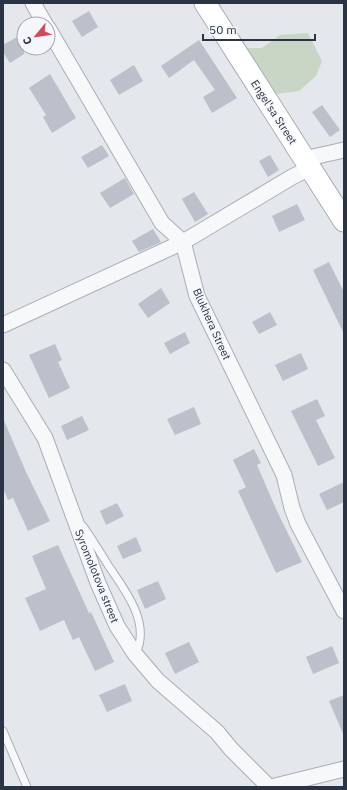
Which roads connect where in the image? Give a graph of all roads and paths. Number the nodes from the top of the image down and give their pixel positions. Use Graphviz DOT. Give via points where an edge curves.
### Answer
graph roads {
  1 [pos="33,3"];
  2 [pos="205,3"];
  3 [pos="41,16"];
  4 [pos="56,42"];
  5 [pos="343,150"];
  6 [pos="307,163"];
  7 [pos="344,220"];
  8 [pos="183,242"];
  9 [pos="3,325"];
  10 [pos="3,370"];
  11 [pos="71,512"];
  12 [pos="344,611"];
  13 [pos="135,654"];
  14 [pos="3,731"];
  15 [pos="344,769"];
  16 [pos="27,787"];
  17 [pos="270,787"];
  1 -- 3 [label="street"];
  2 -- 6 [label="main road, Engel'sa Street"];
  4 -- 8 [label="street" via="162,223"];
  5 -- 6 [label="street"];
  6 -- 7 [label="main road, Engel'sa Street"];
  6 -- 8 [label="street" via="292,177"];
  8 -- 9 [label="street"];
  8 -- 12 [label="street, Blukhera Street" via="197,296 284,475 298,524"];
  10 -- 11 [label="street, Syromolotova street" via="45,438"];
  11 -- 13 [label="street, Syromolotova street" via="107,604 117,626"];
  11 -- 13 [label="lane" via="94,540 131,600 139,633"];
  13 -- 17 [label="street, Syromolotova street" via="158,681 217,732"];
  14 -- 16 [label="lane"];
  15 -- 17 [label="street"];
}
